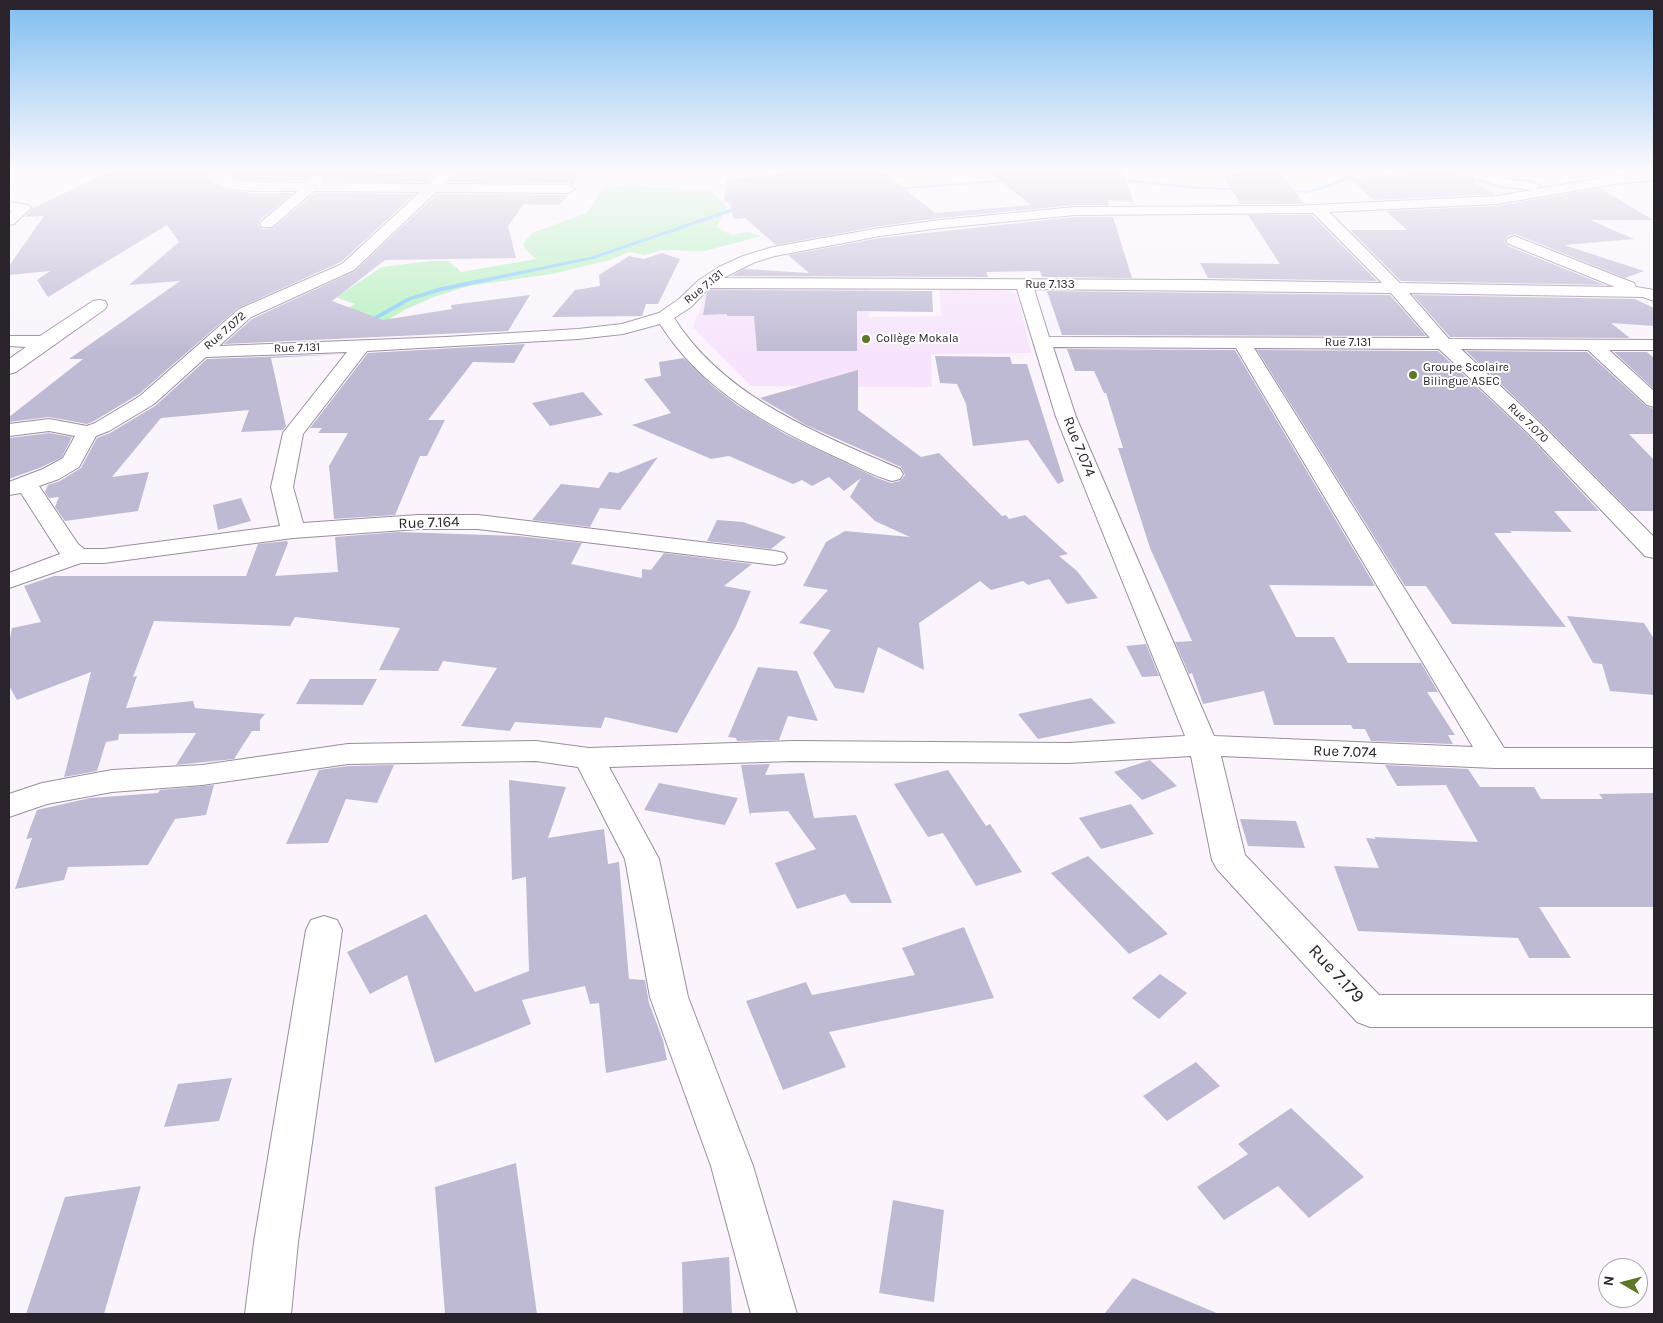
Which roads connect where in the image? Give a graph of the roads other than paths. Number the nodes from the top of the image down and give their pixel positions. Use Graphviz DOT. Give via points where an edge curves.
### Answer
graph roads {
  1 [pos="385,231"];
  2 [pos="890,231"];
  3 [pos="1339,231"];
  4 [pos="1514,241"];
  5 [pos="705,283"];
  6 [pos="1024,286"];
  7 [pos="1396,288"];
  8 [pos="1650,294"];
  9 [pos="99,305"];
  10 [pos="665,317"];
  11 [pos="9,341"];
  12 [pos="44,342"];
  13 [pos="1043,342"];
  14 [pos="1242,343"];
  15 [pos="1444,344"];
  16 [pos="1593,345"];
  17 [pos="1654,345"];
  18 [pos="361,346"];
  19 [pos="202,352"];
  20 [pos="9,368"];
  21 [pos="1654,401"];
  22 [pos="9,430"];
  23 [pos="88,432"];
  24 [pos="892,474"];
  25 [pos="18,487"];
  26 [pos="1628,524"];
  27 [pos="1654,525"];
  28 [pos="293,531"];
  29 [pos="1654,552"];
  30 [pos="78,556"];
  31 [pos="774,558"];
  32 [pos="9,581"];
  33 [pos="1204,745"];
  34 [pos="589,758"];
  35 [pos="1495,758"];
  36 [pos="1654,758"];
  37 [pos="9,806"];
  38 [pos="324,930"];
  39 [pos="1654,1011"];
  40 [pos="268,1314"];
  41 [pos="774,1314"];
  1 -- 19 [label="street, Rue 7.072" via="348,266 245,313"];
  2 -- 5 [label="street, Rue 7.131" via="773,252 749,259"];
  3 -- 7 [label="street, Rue 7.070"];
  4 -- 8 [label="street"];
  5 -- 6 [label="street, Rue 7.133"];
  5 -- 10 [label="street, Rue 7.131"];
  6 -- 7 [label="street, Rue 7.133"];
  6 -- 13 [label="street, Rue 7.074"];
  7 -- 8 [label="street, Rue 7.133"];
  7 -- 15 [label="street, Rue 7.070"];
  9 -- 12 [label="street"];
  10 -- 18 [label="street, Rue 7.131" via="623,328 578,334"];
  10 -- 24 [label="street" via="691,354 727,387 798,432"];
  11 -- 12 [label="street"];
  12 -- 20 [label="street"];
  13 -- 14 [label="street, Rue 7.131"];
  13 -- 33 [label="street, Rue 7.074" via="1066,417"];
  14 -- 15 [label="street, Rue 7.131"];
  14 -- 35 [label="street"];
  15 -- 16 [label="street, Rue 7.131"];
  15 -- 26 [label="street, Rue 7.070" via="1535,429"];
  16 -- 17 [label="street, Rue 7.131"];
  16 -- 21 [label="street"];
  18 -- 19 [label="street, Rue 7.131"];
  18 -- 28 [label="street" via="293,433 282,486"];
  19 -- 23 [label="street, Rue 7.072" via="147,400"];
  22 -- 23 [label="street" via="49,425"];
  23 -- 25 [label="street" via="71,462"];
  25 -- 30 [label="street"];
  26 -- 27 [label="street"];
  26 -- 29 [label="street, Rue 7.070"];
  28 -- 30 [label="street, Rue 7.164" via="104,556"];
  28 -- 31 [label="street, Rue 7.164" via="418,522 478,522"];
  30 -- 32 [label="street, Rue 7.164"];
  33 -- 34 [label="street" via="1069,753 793,751"];
  33 -- 35 [label="street, Rue 7.074"];
  33 -- 39 [label="street, Rue 7.179" via="1229,860 1370,1011"];
  34 -- 37 [label="street" via="536,751 348,754 202,774 112,781 42,794"];
  34 -- 41 [label="street" via="642,859 669,997 732,1166"];
  35 -- 36 [label="street, Rue 7.074"];
  38 -- 40 [label="street"];
}
